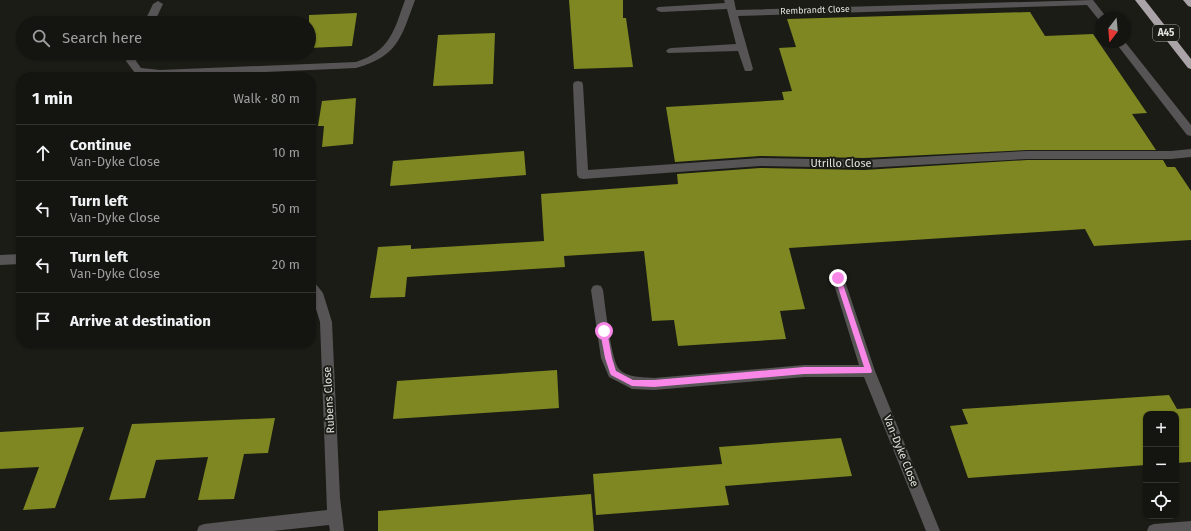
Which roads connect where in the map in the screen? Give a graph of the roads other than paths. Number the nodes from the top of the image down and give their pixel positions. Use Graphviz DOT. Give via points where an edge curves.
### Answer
graph roads {
  1 [pos="410,0"];
  2 [pos="1140,0"];
  3 [pos="1188,0"];
  4 [pos="1089,1"];
  5 [pos="158,4"];
  6 [pos="1191,4"];
  7 [pos="731,6"];
  8 [pos="661,9"];
  9 [pos="1097,12"];
  10 [pos="152,16"];
  11 [pos="742,47"];
  12 [pos="1125,48"];
  13 [pos="671,50"];
  14 [pos="132,60"];
  15 [pos="1191,66"];
  16 [pos="748,69"];
  17 [pos="145,72"];
  18 [pos="204,72"];
  19 [pos="578,85"];
  20 [pos="1191,132"];
  21 [pos="1191,152"];
  22 [pos="16,259"];
  23 [pos="0,260"];
  24 [pos="838,278"];
  25 [pos="597,290"];
  26 [pos="316,293"];
  27 [pos="868,371"];
  28 [pos="336,524"];
  29 [pos="1191,528"];
  30 [pos="204,531"];
  31 [pos="933,531"];
  32 [pos="1154,531"];
  1 -- 18 [label="street" via="395,41 381,56 370,62 356,65"];
  2 -- 15 [label="highway, A45"];
  3 -- 6 [label="highway"];
  4 -- 7 [label="street, Rembrandt Close"];
  4 -- 9 [label="street"];
  5 -- 10 [label="street"];
  7 -- 8 [label="street, Rembrandt Close"];
  7 -- 11 [label="street"];
  11 -- 13 [label="street"];
  11 -- 16 [label="street"];
  12 -- 20 [label="street"];
  14 -- 17 [label="street" via="138,71"];
  19 -- 21 [label="street, Utrillo Close" via="583,176 760,162 864,164 1027,156 1171,156"];
  22 -- 23 [label="street"];
  24 -- 27 [label="street, Van-Dyke Close"];
  25 -- 27 [label="street" via="608,358 614,373 632,383 654,384 804,371"];
  26 -- 28 [label="street, Rubens Close" via="326,322"];
  27 -- 31 [label="street, Van-Dyke Close"];
  28 -- 30 [label="street, Rubens Close"];
  29 -- 32 [label="street"];
}
